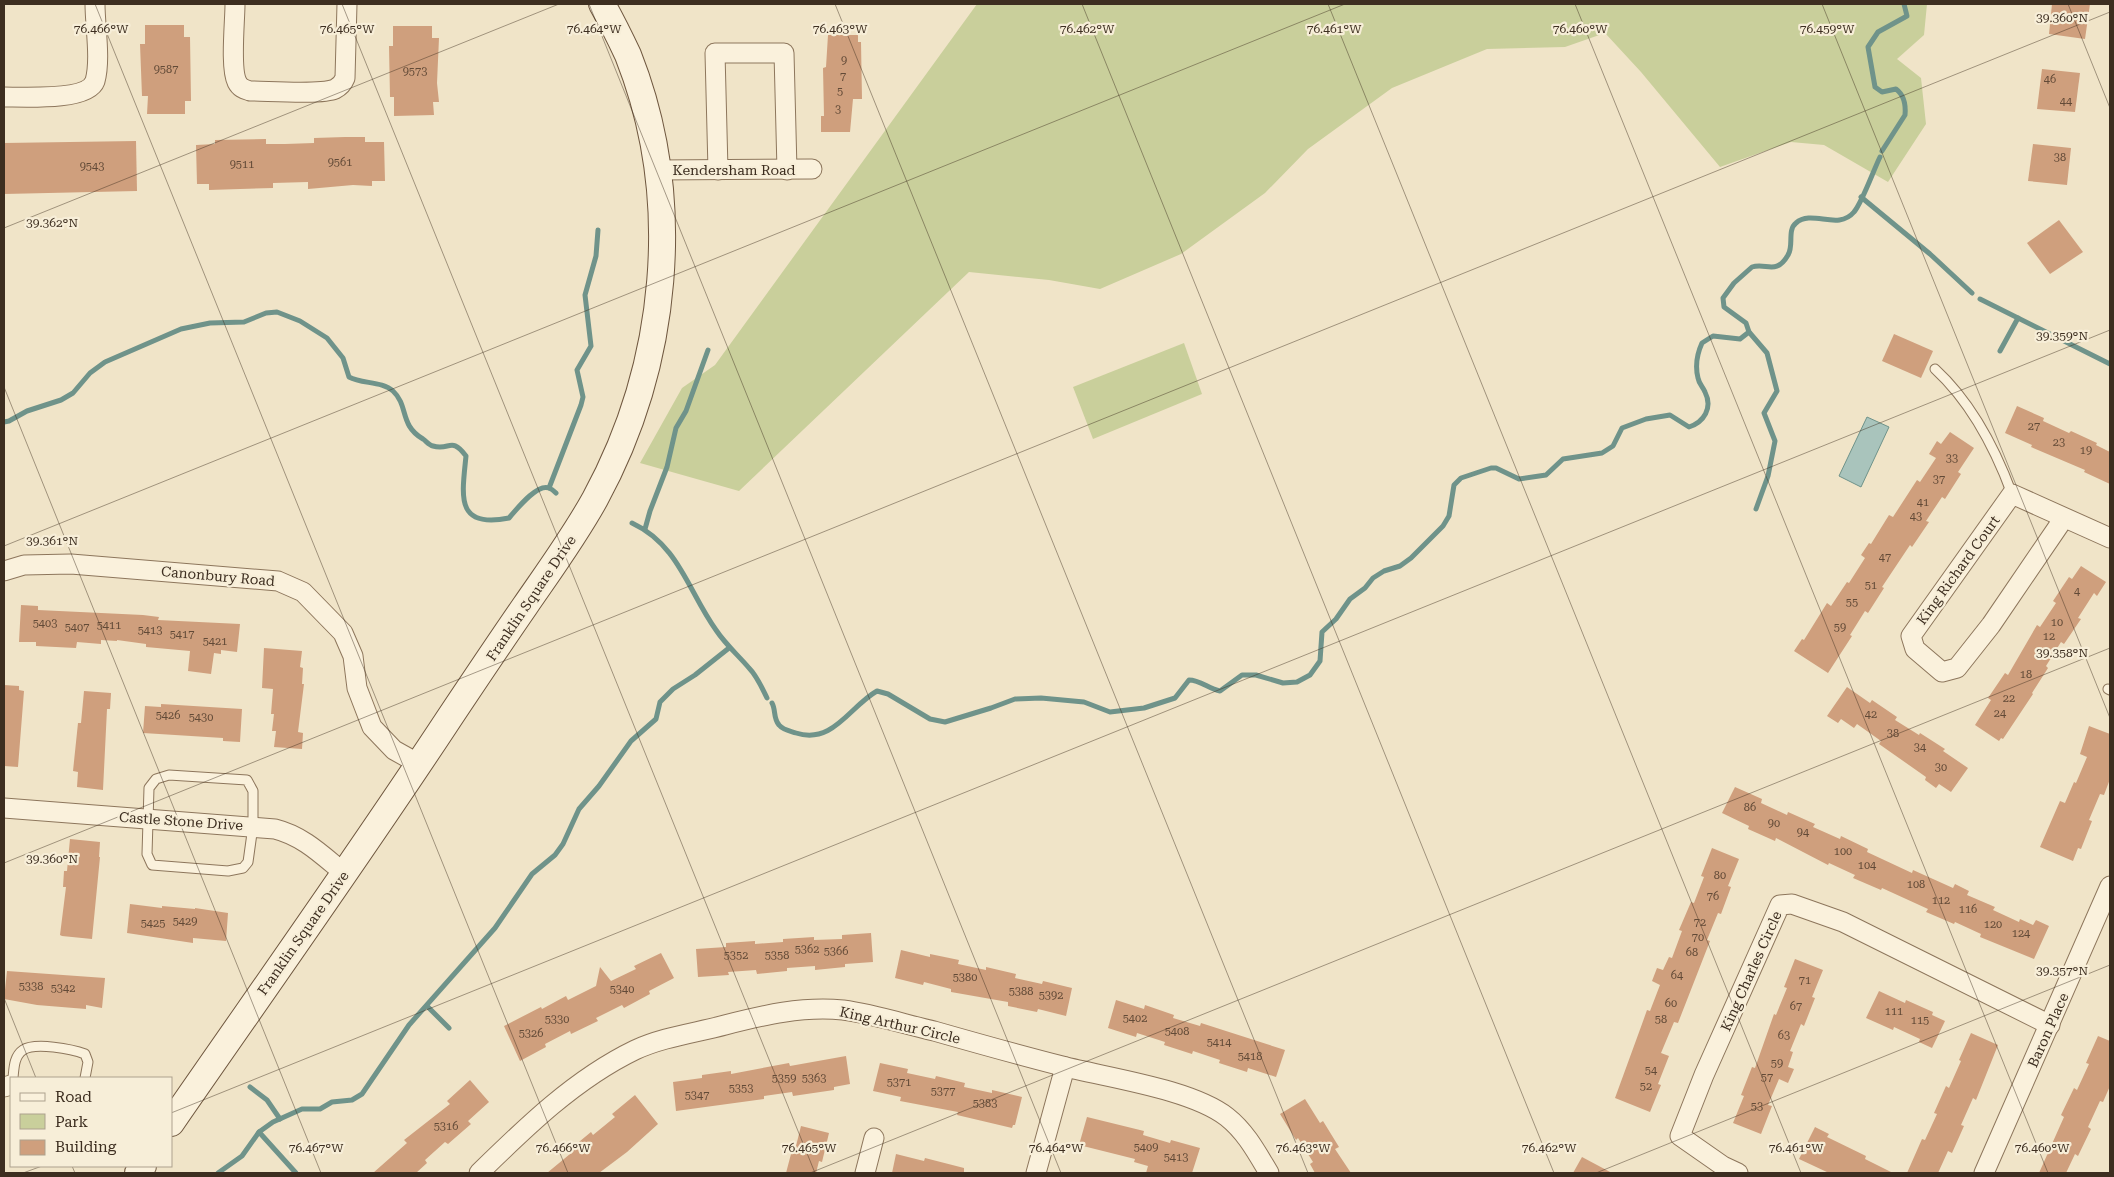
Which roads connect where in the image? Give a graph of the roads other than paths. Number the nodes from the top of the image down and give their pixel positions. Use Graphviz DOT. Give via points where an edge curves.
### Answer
graph roads {
  1 [pos="95,4"];
  2 [pos="235,4"];
  3 [pos="347,4"];
  4 [pos="602,4"];
  5 [pos="4,97"];
  6 [pos="657,170"];
  7 [pos="718,170"];
  8 [pos="787,170"];
  9 [pos="812,170"];
  10 [pos="1935,369"];
  11 [pos="2012,494"];
  12 [pos="2064,518"];
  13 [pos="2110,538"];
  14 [pos="4,571"];
  15 [pos="419,764"];
  16 [pos="4,808"];
  17 [pos="148,819"];
  18 [pos="253,826"];
  19 [pos="344,874"];
  20 [pos="2110,886"];
  21 [pos="2050,1025"];
  22 [pos="1065,1067"];
  23 [pos="13,1077"];
  24 [pos="85,1077"];
  25 [pos="172,1122"];
  26 [pos="874,1138"];
  27 [pos="479,1173"];
  28 [pos="865,1173"];
  29 [pos="1036,1173"];
  30 [pos="1269,1173"];
  31 [pos="1738,1173"];
  32 [pos="1984,1173"];
  1 -- 5 [label="street" via="97,66 91,87 71,95"];
  2 -- 3 [label="street" via="234,72 238,84 250,91 329,91 344,82"];
  4 -- 6 [label="street, Franklin Square Drive" via="627,54 641,94"];
  6 -- 7 [label="street, Kendersham Road"];
  6 -- 15 [label="street, Franklin Square Drive" via="663,234 657,316 638,401 625,435 579,528"];
  7 -- 8 [label="street, Kendersham Road"];
  7 -- 8 [label="street" via="715,53 784,53"];
  8 -- 9 [label="street, Kendersham Road"];
  10 -- 11 [label="lane" via="1949,382 1981,428"];
  11 -- 12 [label="street"];
  11 -- 12 [label="street, King Richard Court" via="1911,636 1915,650 1942,672 1957,668 1991,625"];
  12 -- 13 [label="street"];
  14 -- 15 [label="street, Canonbury Road" via="24,565 71,564 261,579 295,586 343,633 353,656 357,688 372,727 394,750"];
  15 -- 19 [label="street, Franklin Square Drive"];
  16 -- 17 [label="street, Castle Stone Drive"];
  17 -- 18 [label="street, Castle Stone Drive"];
  17 -- 18 [label="lane" via="150,788 156,779 169,775 247,780 254,790"];
  17 -- 18 [label="lane" via="147,854 152,865 228,872 243,868 248,862"];
  18 -- 19 [label="street, Castle Stone Drive" via="287,832 304,840"];
  19 -- 25 [label="street, Franklin Square Drive"];
  20 -- 21 [label="street, Baron Place"];
  21 -- 31 [label="street, King Charles Circle" via="1843,922 1792,904 1780,905 1704,1074 1680,1136"];
  21 -- 32 [label="street, Baron Place"];
  22 -- 27 [label="street, King Arthur Circle" via="843,1010 806,1009 770,1013 661,1041 609,1064 583,1080"];
  22 -- 29 [label="street"];
  22 -- 30 [label="street, King Arthur Circle" via="1176,1094 1210,1107 1241,1130"];
  23 -- 24 [label="lane" via="17,1057 23,1049 33,1046 74,1049 84,1054 88,1062"];
  26 -- 28 [label="street"];
}
